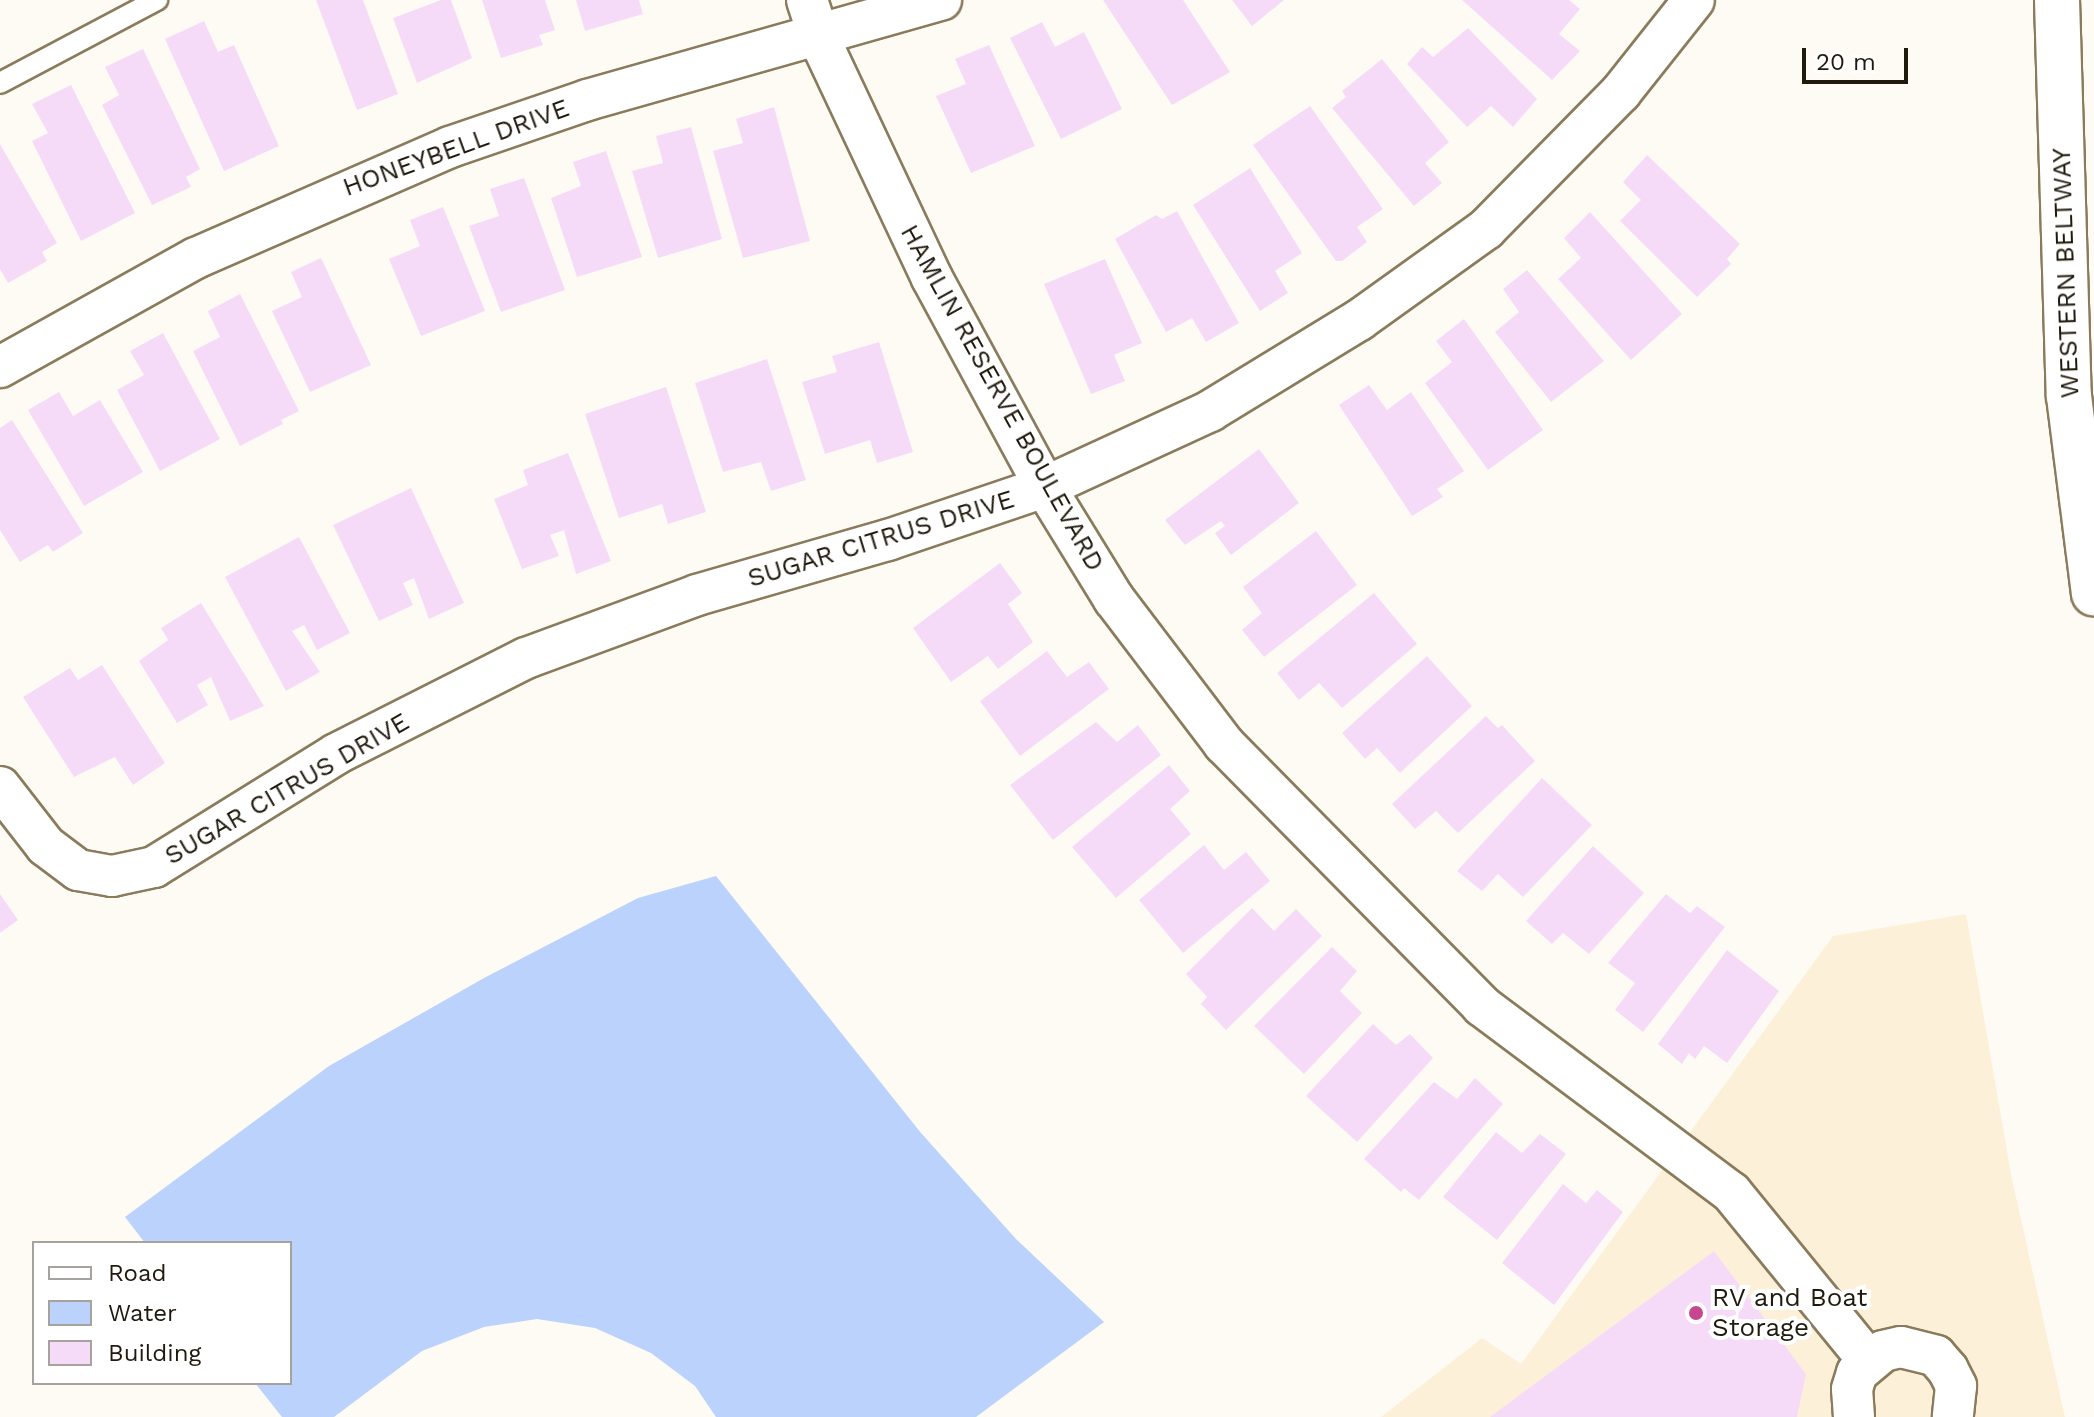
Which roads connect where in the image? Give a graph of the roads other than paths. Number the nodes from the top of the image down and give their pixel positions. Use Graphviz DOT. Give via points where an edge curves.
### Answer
graph roads {
  1 [pos="157,0"];
  2 [pos="807,0"];
  3 [pos="941,0"];
  4 [pos="1694,0"];
  5 [pos="2057,0"];
  6 [pos="819,38"];
  7 [pos="0,83"];
  8 [pos="0,367"];
  9 [pos="1045,487"];
  10 [pos="2094,593"];
  11 [pos="0,787"];
  12 [pos="1868,1360"];
  13 [pos="1854,1417"];
  14 [pos="1953,1417"];
  1 -- 7 [label="lane"];
  2 -- 6 [label="street, HAMLIN RESERVE BOULEVARD"];
  3 -- 6 [label="street, HONEYBELL DRIVE"];
  4 -- 9 [label="street, SUGAR CITRUS DRIVE" via="1621,92 1486,229 1359,320 1210,411"];
  5 -- 10 [label="highway, WESTERN BELTWAY" via="2069,396"];
  6 -- 8 [label="street, HONEYBELL DRIVE" via="587,100 421,158 196,258"];
  6 -- 9 [label="street, HAMLIN RESERVE BOULEVARD" via="932,278"];
  9 -- 11 [label="street, SUGAR CITRUS DRIVE" via="888,540 697,595 526,658 336,754 154,867 112,876 78,870 46,846"];
  9 -- 12 [label="street, HAMLIN RESERVE BOULEVARD" via="1114,599 1224,744 1482,1006 1731,1192"];
  12 -- 13 [label="street" via="1852,1389"];
  12 -- 14 [label="street" via="1901,1347 1936,1356 1956,1386"];
}
